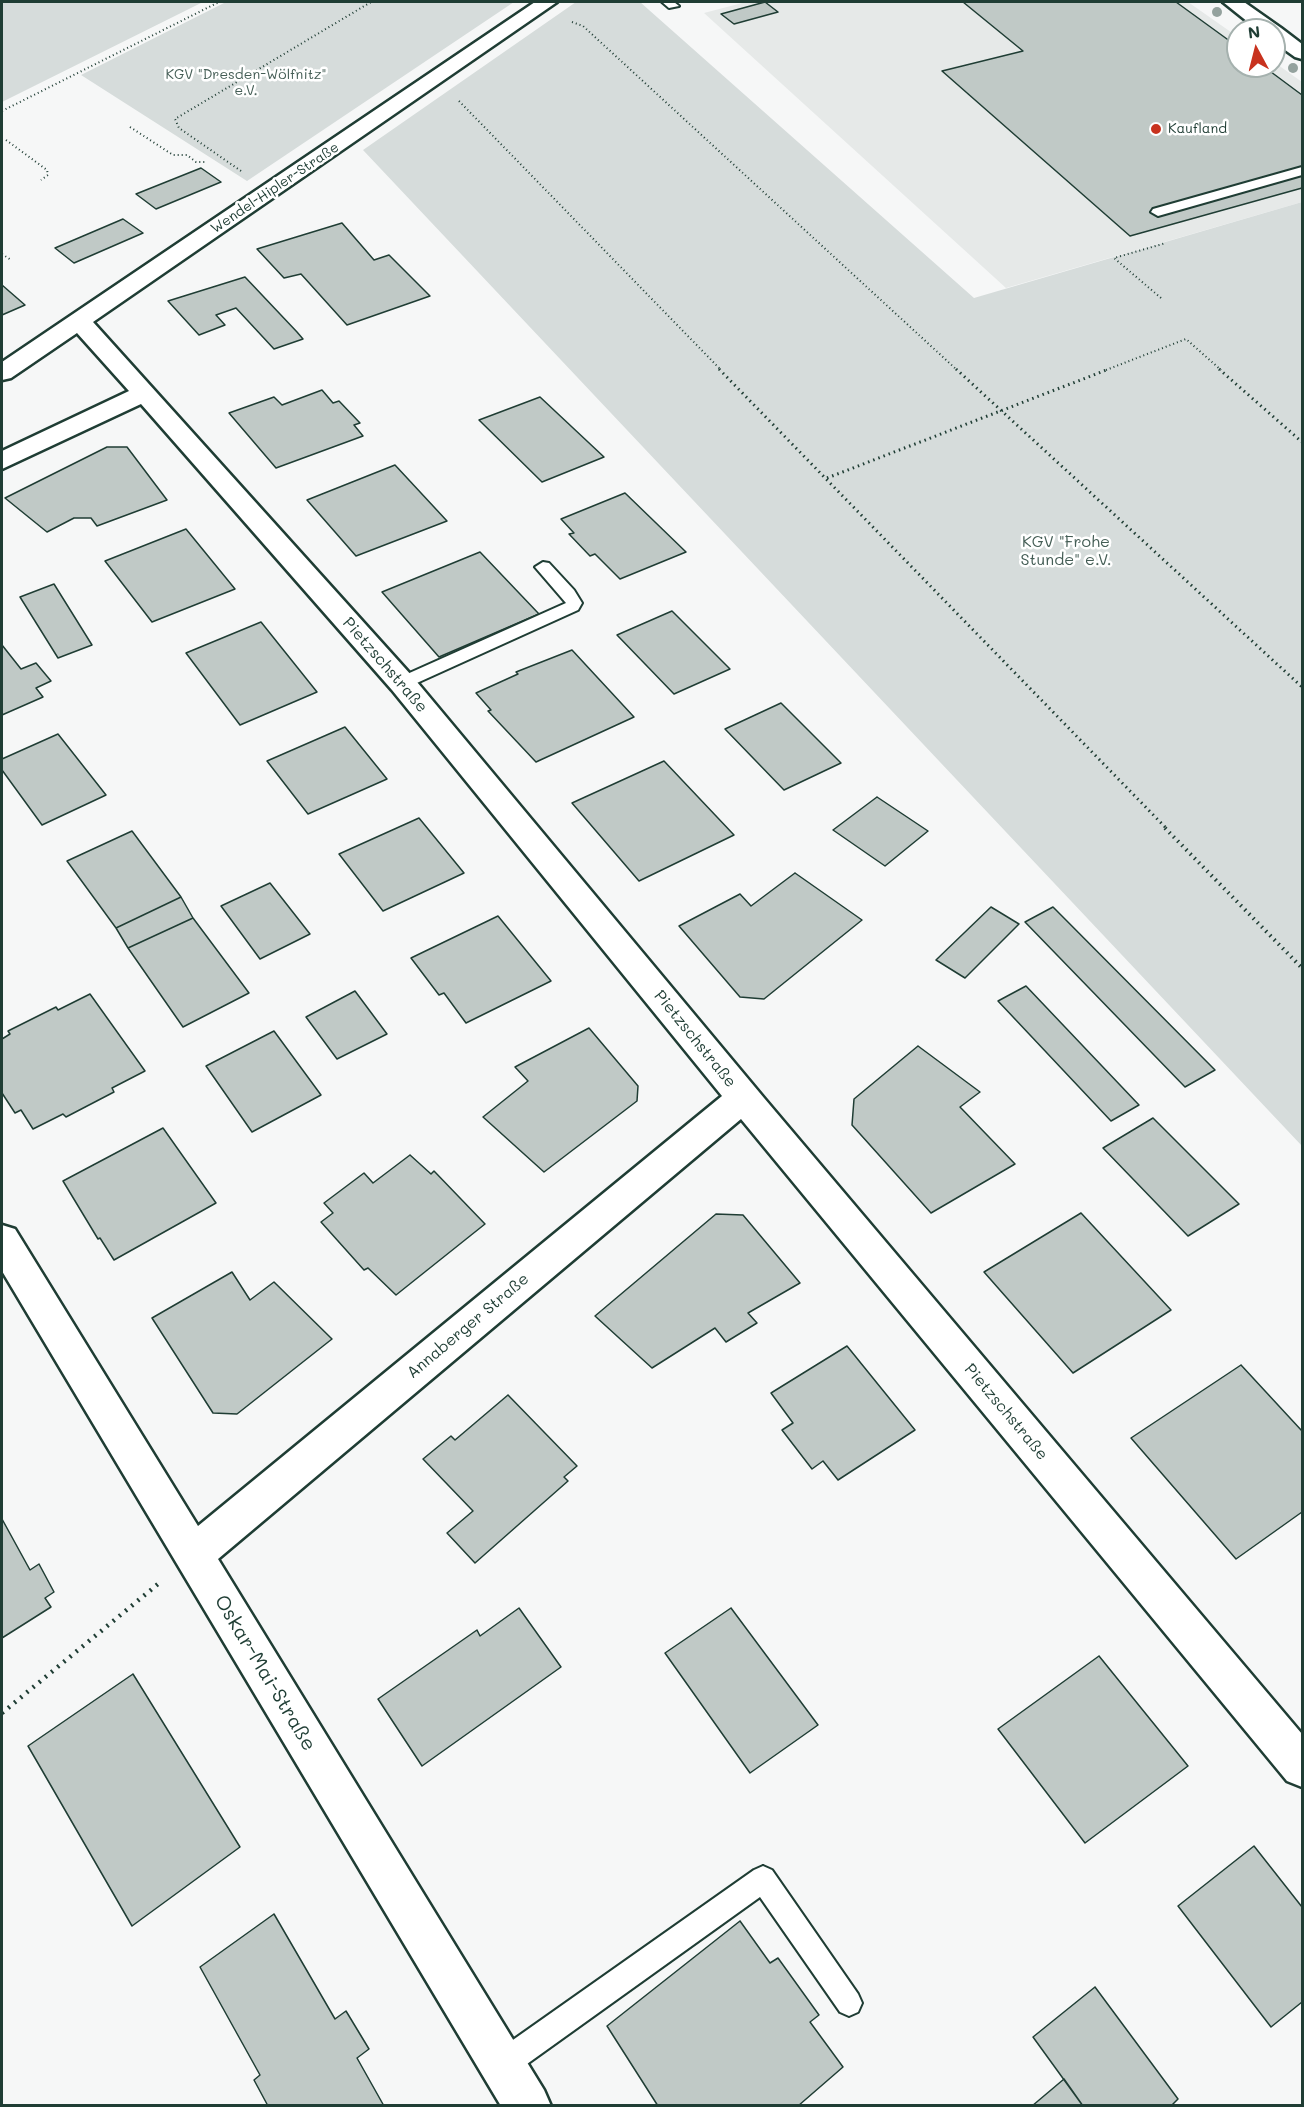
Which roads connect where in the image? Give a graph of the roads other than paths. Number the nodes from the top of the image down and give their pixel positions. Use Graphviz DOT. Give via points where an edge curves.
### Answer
graph roads {
  1 [pos="547,2"];
  2 [pos="1232,2"];
  3 [pos="1255,18"];
  4 [pos="1286,41"];
  5 [pos="1302,53"];
  6 [pos="1302,171"];
  7 [pos="1158,213"];
  8 [pos="79,320"];
  9 [pos="2,374"];
  10 [pos="145,393"];
  11 [pos="2,461"];
  12 [pos="543,567"];
  13 [pos="402,683"];
  14 [pos="743,1098"];
  15 [pos="2,1240"];
  16 [pos="193,1555"];
  17 [pos="1302,1766"];
  18 [pos="849,2003"];
  19 [pos="503,2064"];
  20 [pos="528,2106"];
  1 -- 8 [label="street, Wendel-Hipler-Straße"];
  2 -- 3 [label="street"];
  4 -- 5 [label="street"];
  6 -- 7 [label="lane"];
  8 -- 9 [label="street, Wendel-Hipler-Straße"];
  8 -- 10 [label="street, Pietzschstraße"];
  10 -- 11 [label="street"];
  10 -- 13 [label="street, Pietzschstraße"];
  12 -- 13 [label="lane" via="568,594 572,606"];
  13 -- 14 [label="street, Pietzschstraße"];
  14 -- 16 [label="street, Annaberger Straße"];
  14 -- 17 [label="street, Pietzschstraße"];
  15 -- 16 [label="street, Oskar-Mai-Straße"];
  16 -- 19 [label="street, Oskar-Mai-Straße"];
  18 -- 19 [label="lane" via="763,1879"];
  19 -- 20 [label="street, Oskar-Mai-Straße"];
}
